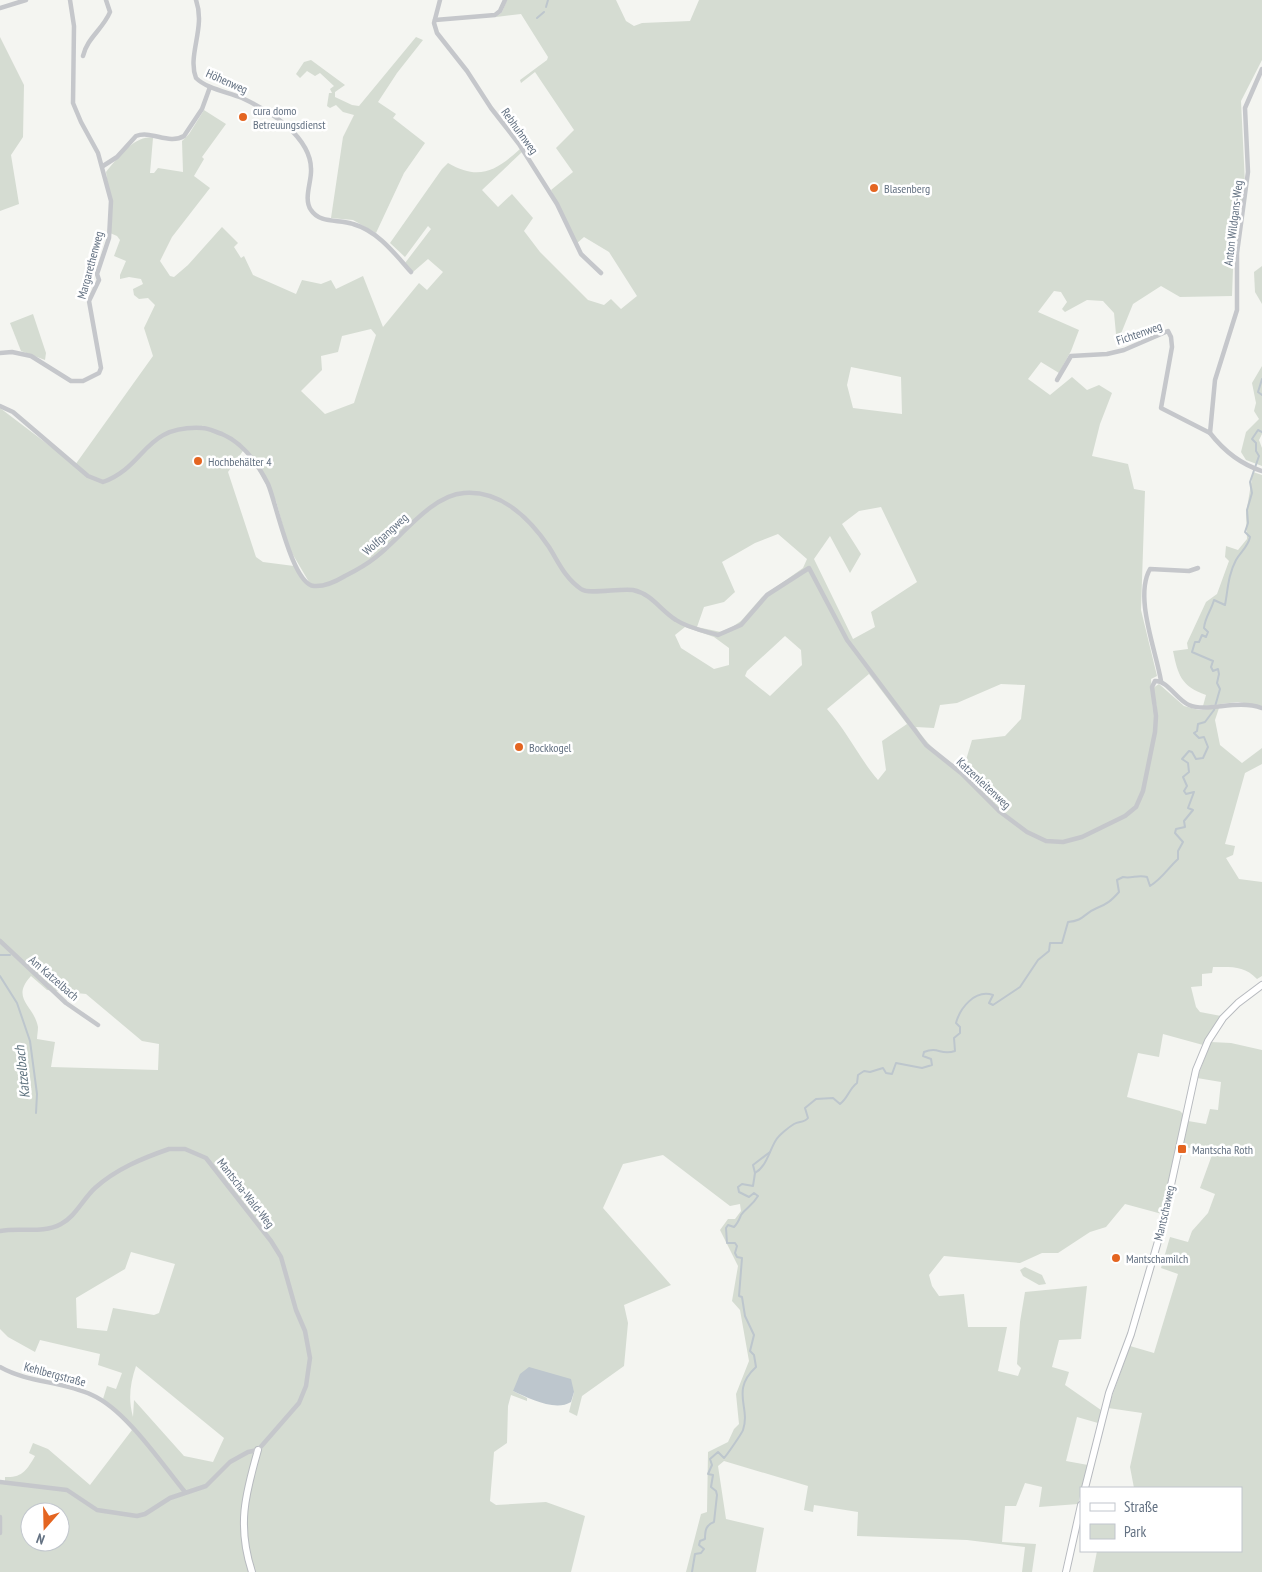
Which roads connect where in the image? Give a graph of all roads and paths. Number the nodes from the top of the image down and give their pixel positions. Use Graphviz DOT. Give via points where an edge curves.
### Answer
graph roads {
  1 [pos="26,0"];
  2 [pos="70,0"];
  3 [pos="106,0"];
  4 [pos="196,0"];
  5 [pos="440,0"];
  6 [pos="505,0"];
  7 [pos="0,8"];
  8 [pos="435,20"];
  9 [pos="83,56"];
  10 [pos="1262,69"];
  11 [pos="210,87"];
  12 [pos="103,166"];
  13 [pos="411,272"];
  14 [pos="601,273"];
  15 [pos="0,353"];
  16 [pos="1057,380"];
  17 [pos="0,406"];
  18 [pos="1210,433"];
  19 [pos="1261,471"];
  20 [pos="809,568"];
  21 [pos="1198,568"];
  22 [pos="1161,682"];
  23 [pos="1262,708"];
  24 [pos="0,941"];
  25 [pos="1262,985"];
  26 [pos="98,1025"];
  27 [pos="0,1231"];
  28 [pos="0,1367"];
  29 [pos="258,1450"];
  30 [pos="0,1482"];
  31 [pos="1085,1487"];
  32 [pos="185,1492"];
  33 [pos="1080,1509"];
  34 [pos="0,1517"];
  35 [pos="0,1533"];
  36 [pos="252,1572"];
  37 [pos="1066,1572"];
  1 -- 7 [label="street"];
  2 -- 12 [label="street, Margarethenweg" via="74,26 73,103"];
  3 -- 9 [label="street" via="110,12 108,18 86,44"];
  4 -- 11 [label="street, Höhenweg" via="200,22 194,67 198,80"];
  5 -- 8 [label="street"];
  6 -- 8 [label="street" via="495,15"];
  8 -- 14 [label="street, Rebhuhnweg" via="434,28 442,42 519,144 557,204 581,254"];
  10 -- 18 [label="street, Anton Wildgans-Weg" via="1245,108 1248,172 1237,253 1237,310 1215,380"];
  11 -- 12 [label="street" via="202,109 184,136 174,139 136,136 109,164"];
  11 -- 13 [label="street, Höhenweg" via="244,99 287,126 299,138 311,167 308,202 312,211 322,218 352,223 367,230"];
  12 -- 15 [label="street, Margarethenweg" via="112,216 98,280 89,301 101,368 99,373 83,381 71,381 31,356"];
  16 -- 18 [label="street, Fichtenweg" via="1071,356 1124,350 1168,331 1172,347 1161,408"];
  17 -- 20 [label="street, Wolfgangweg" via="13,412 88,476 103,482 124,471 162,434 205,428 226,436 239,444 260,470 294,561 308,584 314,586 331,584 377,557 430,508 462,492 493,498 520,513 546,543 561,570 583,591 634,590 646,595 683,624 718,635 740,625 768,595"];
  18 -- 19 [label="street" via="1221,447"];
  20 -- 22 [label="street, Katzenleitenweg" via="847,640 926,745 961,773 998,811 1046,842 1082,837 1125,816 1136,807 1143,791 1155,732 1152,685 1155,681"];
  21 -- 22 [label="street" via="1189,571 1150,569 1146,576 1144,594"];
  22 -- 23 [label="street" via="1188,704 1242,704"];
  24 -- 26 [label="street, Am Katzelbach" via="66,1003"];
  25 -- 31 [label="street, Mantschaweg" via="1223,1018 1208,1041 1196,1070 1161,1231 1131,1334 1108,1393"];
  27 -- 29 [label="street, Mantscha-Wald-Weg" via="46,1229 61,1224 114,1172 159,1153 178,1148 206,1158 281,1257 308,1343 308,1378 299,1404"];
  28 -- 32 [label="street, Kehlbergstraße" via="21,1376 79,1390 106,1403 136,1432"];
  29 -- 32 [label="street" via="230,1462 206,1486"];
  29 -- 36 [label="street" via="244,1502 245,1550"];
  30 -- 32 [label="street" via="67,1490 93,1508 128,1516 145,1514"];
  33 -- 37 [label="street"];
  34 -- 35 [label="street"];
}
